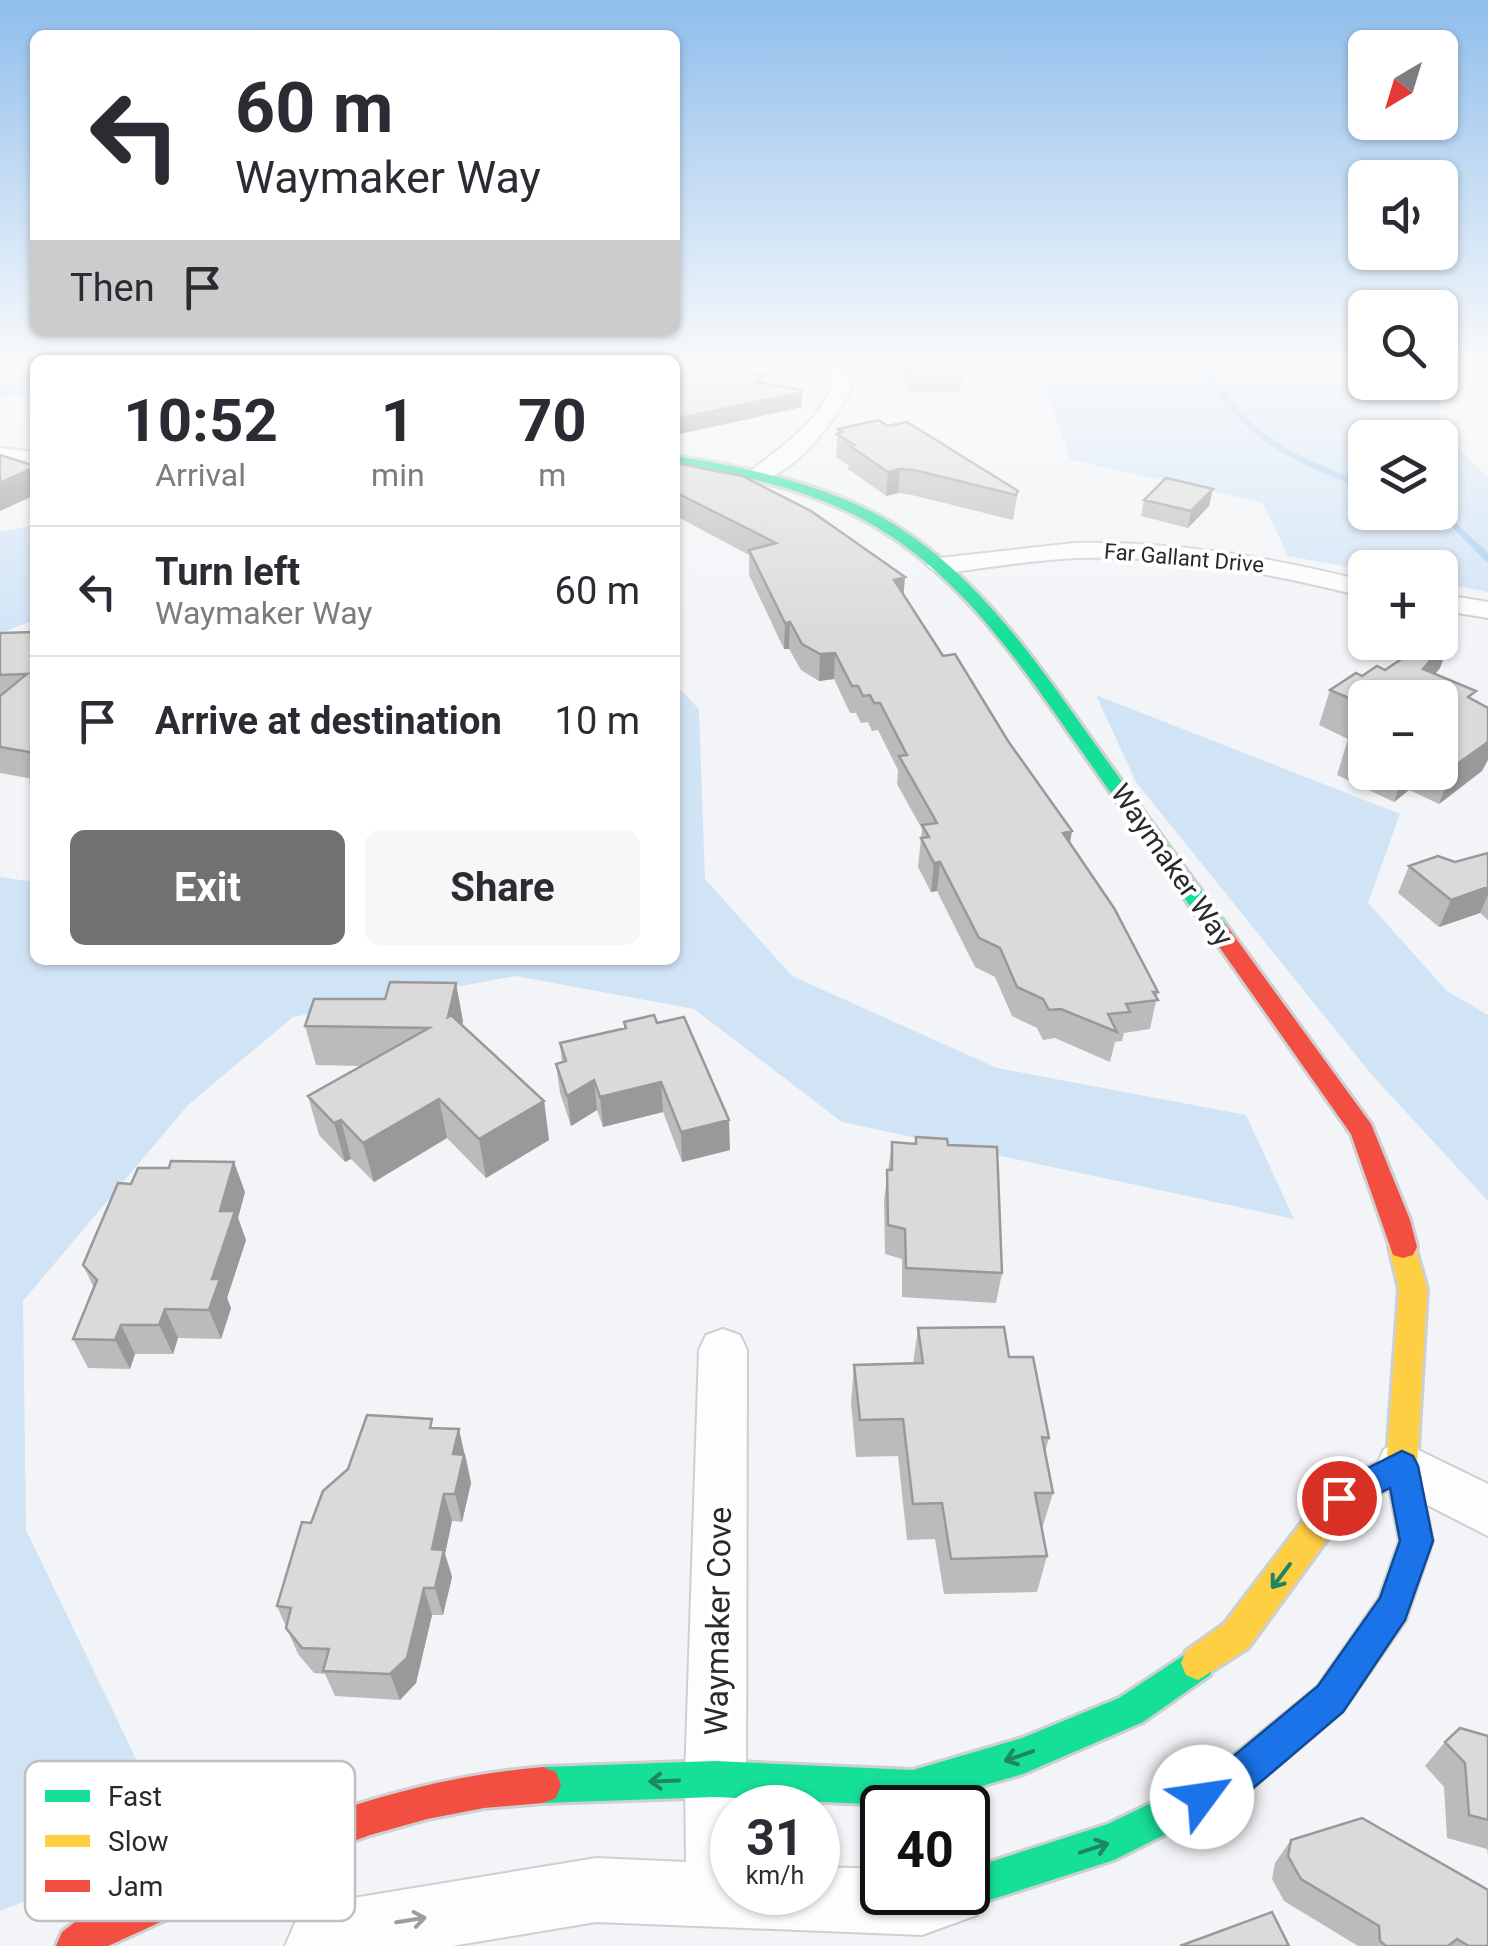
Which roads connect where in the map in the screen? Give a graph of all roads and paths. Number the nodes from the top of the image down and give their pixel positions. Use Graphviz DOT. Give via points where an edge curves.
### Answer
graph roads {
  1 [pos="784,455"];
  2 [pos="680,461"];
  3 [pos="761,474"];
  4 [pos="940,566"];
  5 [pos="1348,585"];
  6 [pos="1458,605"];
  7 [pos="1488,610"];
  8 [pos="723,1350"];
  9 [pos="1402,1466"];
  10 [pos="1488,1511"];
  11 [pos="715,1780"];
  12 [pos="715,1785"];
  13 [pos="355,1822"];
  14 [pos="990,1881"];
  15 [pos="710,1892"];
  16 [pos="118,1921"];
  17 [pos="76,1946"];
  18 [pos="318,1946"];
  1 -- 3 [label="street"];
  2 -- 3 [label="street, Waymaker Way"];
  3 -- 4 [label="street, Waymaker Way" via="872,518"];
  4 -- 5 [label="street, Far Gallant Drive" via="1089,550 1156,552 1263,564"];
  4 -- 9 [label="street, Waymaker Way" via="1011,639 1362,1131 1397,1220 1413,1289"];
  6 -- 7 [label="street"];
  8 -- 11 [label="street, Waymaker Cove"];
  9 -- 10 [label="street"];
  9 -- 11 [label="street, one-way" via="1339,1498 1236,1636 1131,1710 1023,1756 913,1788"];
  14 -- 9 [label="street, Waymaker Way, one-way" via="1114,1841 1232,1782 1330,1699 1393,1608 1416,1541"];
  11 -- 12 [label="street, Waymaker Cove"];
  11 -- 13 [label="street, one-way" via="486,1787"];
  18 -- 15 [label="street, one-way" via="347,1931 596,1890"];
  16 -- 17 [label="street, one-way"];
}
